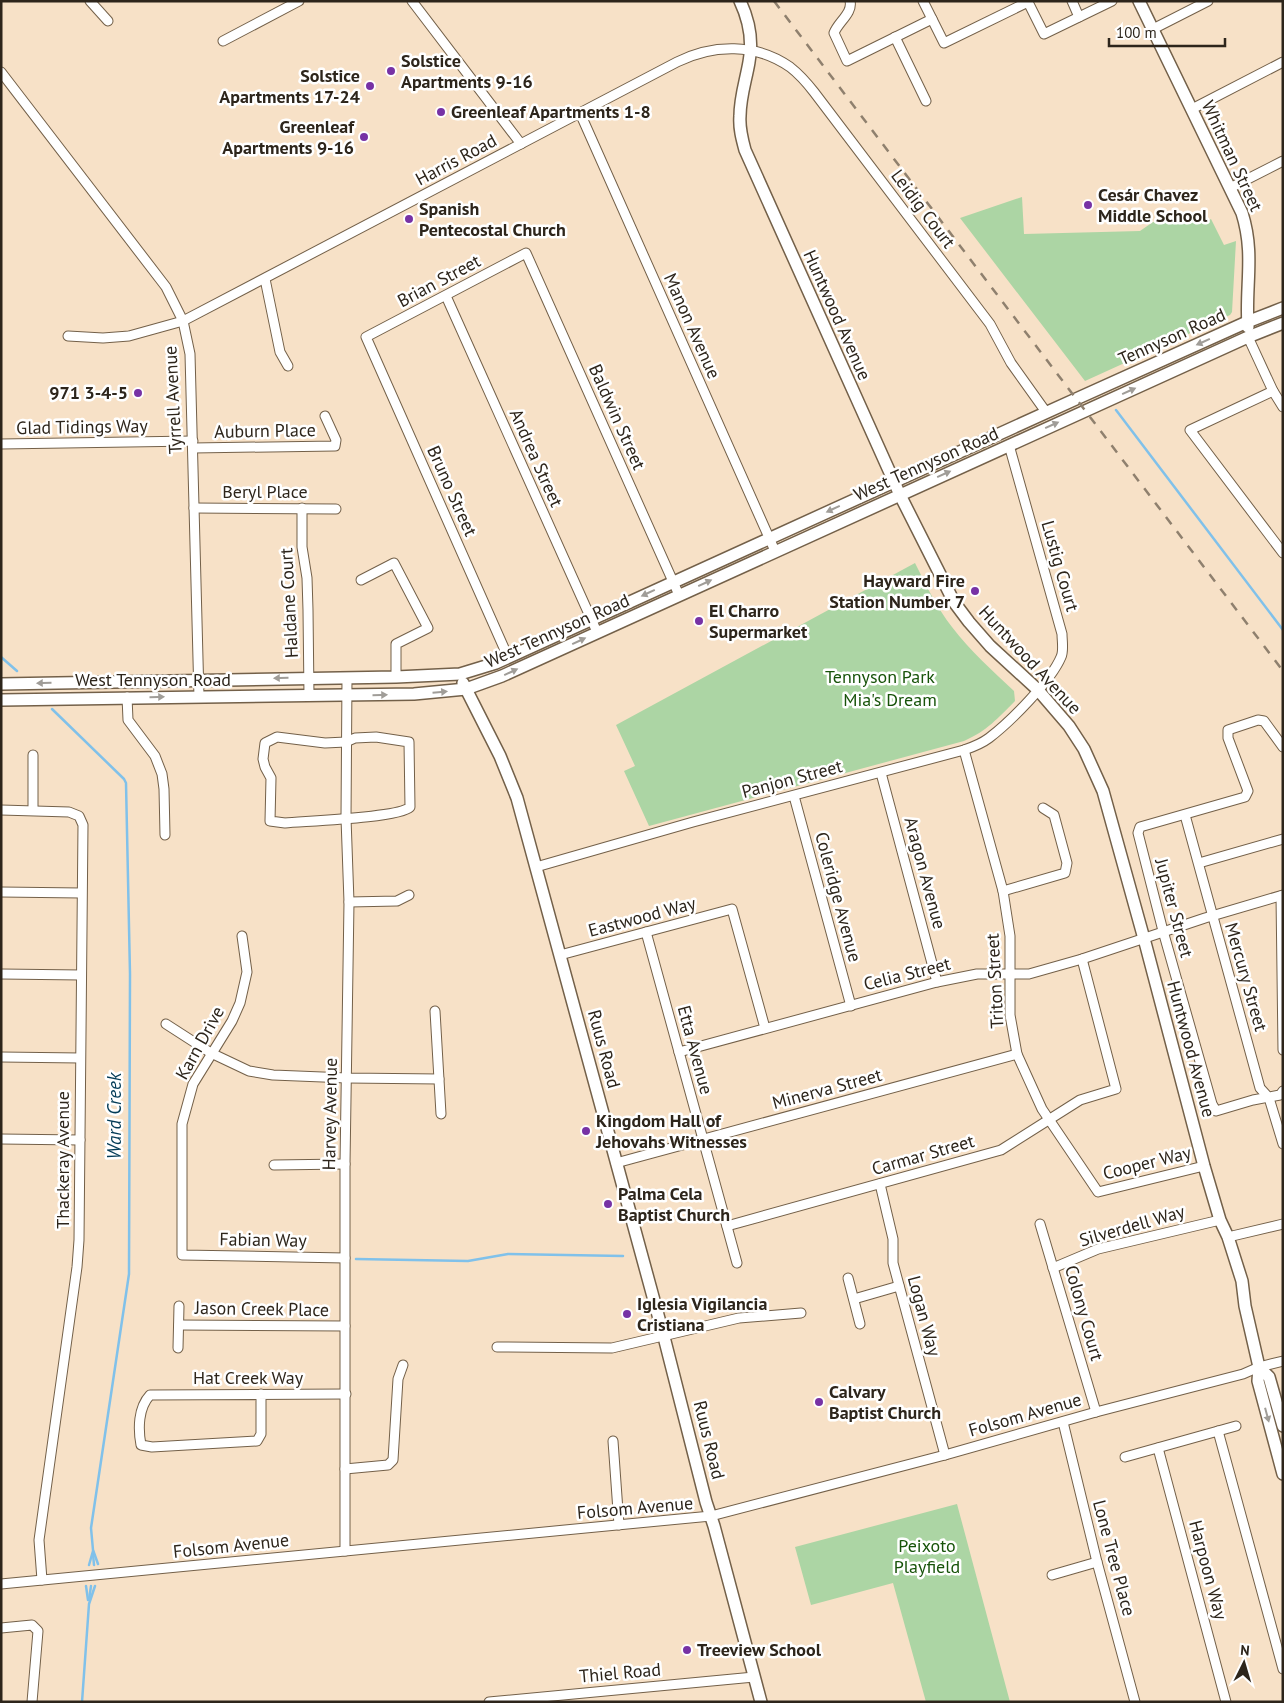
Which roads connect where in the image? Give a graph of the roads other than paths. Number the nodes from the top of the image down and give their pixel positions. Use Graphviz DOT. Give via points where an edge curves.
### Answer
graph roads {
  1 [pos="90,1"];
  2 [pos="299,1"];
  3 [pos="412,1"];
  4 [pos="740,1"];
  5 [pos="923,1"];
  6 [pos="1072,1"];
  7 [pos="1112,1"];
  8 [pos="1139,1"];
  9 [pos="1208,1"];
  10 [pos="850,4"];
  11 [pos="1079,17"];
  12 [pos="932,19"];
  13 [pos="108,21"];
  14 [pos="1153,29"];
  15 [pos="895,37"];
  16 [pos="223,41"];
  17 [pos="750,51"];
  18 [pos="1283,62"];
  19 [pos="1,72"];
  20 [pos="926,101"];
  21 [pos="1192,109"];
  22 [pos="580,113"];
  23 [pos="521,144"];
  24 [pos="1283,162"];
  25 [pos="1230,188"];
  26 [pos="526,253"];
  27 [pos="266,279"];
  28 [pos="446,296"];
  29 [pos="1283,308"];
  30 [pos="183,321"];
  31 [pos="1247,322"];
  32 [pos="1283,323"];
  33 [pos="68,336"];
  34 [pos="1248,337"];
  35 [pos="366,338"];
  36 [pos="288,366"];
  37 [pos="1273,391"];
  38 [pos="1076,399"];
  39 [pos="1283,407"];
  40 [pos="1085,411"];
  41 [pos="1046,412"];
  42 [pos="325,416"];
  43 [pos="1,444"];
  44 [pos="193,445"];
  45 [pos="1009,445"];
  46 [pos="894,482"];
  47 [pos="900,494"];
  48 [pos="194,508"];
  49 [pos="302,508"];
  50 [pos="336,509"];
  51 [pos="769,538"];
  52 [pos="775,551"];
  53 [pos="1283,553"];
  54 [pos="361,580"];
  55 [pos="673,582"];
  56 [pos="679,595"];
  57 [pos="591,619"];
  58 [pos="597,632"];
  59 [pos="508,657"];
  60 [pos="460,674"];
  61 [pos="396,677"];
  62 [pos="309,678"];
  63 [pos="347,678"];
  64 [pos="198,680"];
  65 [pos="1,684"];
  66 [pos="466,689"];
  67 [pos="1038,690"];
  68 [pos="347,695"];
  69 [pos="309,696"];
  70 [pos="127,697"];
  71 [pos="199,697"];
  72 [pos="1,700"];
  73 [pos="346,742"];
  74 [pos="1283,747"];
  75 [pos="964,750"];
  76 [pos="33,755"];
  77 [pos="881,773"];
  78 [pos="794,796"];
  79 [pos="1043,808"];
  80 [pos="1,810"];
  81 [pos="33,810"];
  82 [pos="1185,815"];
  83 [pos="346,818"];
  84 [pos="165,835"];
  85 [pos="1283,840"];
  86 [pos="1199,863"];
  87 [pos="536,867"];
  88 [pos="1003,891"];
  89 [pos="1,892"];
  90 [pos="81,893"];
  91 [pos="409,895"];
  92 [pos="1282,896"];
  93 [pos="349,902"];
  94 [pos="1212,915"];
  95 [pos="1163,931"];
  96 [pos="646,932"];
  97 [pos="242,936"];
  98 [pos="1144,938"];
  99 [pos="560,955"];
  100 [pos="1082,959"];
  101 [pos="1,974"];
  102 [pos="1009,974"];
  103 [pos="81,975"];
  104 [pos="937,982"];
  105 [pos="851,1006"];
  106 [pos="435,1011"];
  107 [pos="166,1024"];
  108 [pos="765,1028"];
  109 [pos="1283,1050"];
  110 [pos="679,1052"];
  111 [pos="211,1053"];
  112 [pos="1017,1054"];
  113 [pos="1,1057"];
  114 [pos="80,1058"];
  115 [pos="347,1078"];
  116 [pos="439,1079"];
  117 [pos="1283,1091"];
  118 [pos="1269,1098"];
  119 [pos="441,1114"];
  120 [pos="1049,1120"];
  121 [pos="1,1139"];
  122 [pos="703,1139"];
  123 [pos="80,1140"];
  124 [pos="1283,1144"];
  125 [pos="616,1163"];
  126 [pos="345,1164"];
  127 [pos="274,1165"];
  128 [pos="1204,1166"];
  129 [pos="880,1184"];
  130 [pos="1098,1192"];
  131 [pos="1220,1220"];
  132 [pos="1040,1224"];
  133 [pos="1283,1224"];
  134 [pos="727,1226"];
  135 [pos="1228,1238"];
  136 [pos="182,1255"];
  137 [pos="344,1258"];
  138 [pos="737,1263"];
  139 [pos="1053,1268"];
  140 [pos="848,1278"];
  141 [pos="899,1286"];
  142 [pos="854,1299"];
  143 [pos="179,1306"];
  144 [pos="801,1313"];
  145 [pos="860,1324"];
  146 [pos="179,1325"];
  147 [pos="345,1326"];
  148 [pos="664,1336"];
  149 [pos="497,1347"];
  150 [pos="178,1348"];
  151 [pos="1283,1361"];
  152 [pos="402,1365"];
  153 [pos="1259,1367"];
  154 [pos="261,1394"];
  155 [pos="346,1394"];
  156 [pos="1096,1412"];
  157 [pos="1063,1422"];
  158 [pos="1236,1426"];
  159 [pos="1283,1426"];
  160 [pos="1218,1431"];
  161 [pos="612,1441"];
  162 [pos="1158,1448"];
  163 [pos="945,1455"];
  164 [pos="1125,1457"];
  165 [pos="345,1469"];
  166 [pos="1283,1474"];
  167 [pos="711,1516"];
  168 [pos="619,1525"];
  169 [pos="345,1551"];
  170 [pos="1097,1562"];
  171 [pos="1052,1574"];
  172 [pos="42,1580"];
  173 [pos="1,1584"];
  174 [pos="1,1628"];
  175 [pos="1283,1669"];
  176 [pos="754,1677"];
  177 [pos="32,1702"];
  178 [pos="489,1702"];
  179 [pos="761,1702"];
  180 [pos="1135,1702"];
  181 [pos="1226,1702"];
  1 -- 13 [label="street"];
  2 -- 16 [label="street"];
  3 -- 23 [label="street"];
  4 -- 17 [label="street, Huntwood Avenue" via="749,26"];
  5 -- 12 [label="street"];
  6 -- 11 [label="street"];
  7 -- 11 [label="street"];
  8 -- 14 [label="street, Whitman Street"];
  9 -- 14 [label="street"];
  10 -- 15 [label="street" via="834,32 847,61"];
  11 -- 12 [label="street" via="1044,34 1028,2 944,43"];
  12 -- 15 [label="street"];
  14 -- 21 [label="street, Whitman Street"];
  15 -- 20 [label="street"];
  17 -- 22 [label="street, Harris Road" via="723,48 698,53"];
  17 -- 41 [label="street, Leidig Court" via="762,53 791,68 814,92 990,324 1011,363"];
  17 -- 46 [label="street, Huntwood Avenue" via="740,115 745,150"];
  18 -- 21 [label="street"];
  19 -- 30 [label="street, Tyrrell Avenue" via="166,287"];
  21 -- 25 [label="street, Whitman Street"];
  22 -- 23 [label="street, Harris Road"];
  22 -- 51 [label="street, Manon Avenue"];
  23 -- 27 [label="street, Harris Road"];
  24 -- 25 [label="street"];
  25 -- 31 [label="street, Whitman Street" via="1242,213 1248,239"];
  26 -- 28 [label="street, Brian Street"];
  26 -- 55 [label="street, Baldwin Street"];
  27 -- 30 [label="street, Harris Road"];
  27 -- 36 [label="street" via="280,352"];
  28 -- 35 [label="street, Brian Street"];
  28 -- 57 [label="street, Andrea Street"];
  29 -- 31 [label="street, Tennyson Road"];
  30 -- 33 [label="street, Harris Road" via="129,336"];
  30 -- 44 [label="street, Tyrrell Avenue" via="190,354"];
  31 -- 34 [label="street, Whitman Street"];
  31 -- 38 [label="street, Tennyson Road, one-way"];
  32 -- 34 [label="street, Tennyson Road"];
  34 -- 37 [label="street"];
  40 -- 34 [label="street, Tennyson Road, one-way"];
  35 -- 59 [label="street, Bruno Street"];
  37 -- 39 [label="street"];
  37 -- 53 [label="street" via="1190,430"];
  38 -- 41 [label="street, West Tennyson Road"];
  45 -- 40 [label="street, West Tennyson Road, one-way"];
  41 -- 46 [label="street, West Tennyson Road"];
  42 -- 44 [label="street, Auburn Place" via="336,440 335,446"];
  43 -- 44 [label="street, Glad Tidings Way"];
  44 -- 48 [label="street, Tyrrell Avenue"];
  47 -- 45 [label="street, West Tennyson Road, one-way"];
  45 -- 67 [label="street, Lustig Court" via="1062,634 1062,655"];
  46 -- 47 [label="street, Huntwood Avenue"];
  46 -- 51 [label="street, West Tennyson Road, one-way"];
  47 -- 52 [label="street, West Tennyson Road"];
  47 -- 67 [label="street, Huntwood Avenue" via="954,602 990,646"];
  48 -- 49 [label="street, Beryl Place"];
  48 -- 64 [label="street, Tyrrell Avenue"];
  49 -- 50 [label="street, Beryl Place"];
  49 -- 62 [label="street, Haldane Court"];
  51 -- 52 [label="street, Manon Avenue"];
  51 -- 55 [label="street, West Tennyson Road"];
  56 -- 52 [label="street, West Tennyson Road, one-way"];
  54 -- 61 [label="street" via="394,563 428,628 396,644"];
  55 -- 56 [label="street, Baldwin Street"];
  55 -- 57 [label="street, West Tennyson Road, one-way"];
  56 -- 58 [label="street, West Tennyson Road"];
  57 -- 58 [label="street, Andrea Street"];
  57 -- 59 [label="street, West Tennyson Road"];
  66 -- 58 [label="street, West Tennyson Road, one-way"];
  59 -- 60 [label="street, West Tennyson Road"];
  60 -- 61 [label="street, West Tennyson Road"];
  60 -- 66 [label="street, Ruus Road"];
  61 -- 63 [label="street, West Tennyson Road"];
  62 -- 63 [label="street, West Tennyson Road"];
  62 -- 64 [label="street, West Tennyson Road, one-way"];
  62 -- 69 [label="street, Haldane Court"];
  63 -- 68 [label="street, Harvey Avenue"];
  64 -- 65 [label="street, West Tennyson Road, one-way"];
  64 -- 71 [label="street, Tyrrell Avenue"];
  68 -- 66 [label="street, West Tennyson Road, one-way" via="425,694"];
  66 -- 87 [label="street, Ruus Road" via="500,756"];
  67 -- 75 [label="street, Panjon Street" via="990,738"];
  67 -- 98 [label="street, Huntwood Avenue" via="1084,748 1100,784"];
  68 -- 69 [label="street, West Tennyson Road"];
  68 -- 73 [label="street, Harvey Avenue"];
  69 -- 71 [label="street, West Tennyson Road"];
  70 -- 71 [label="street, West Tennyson Road, one-way"];
  70 -- 72 [label="street, West Tennyson Road"];
  70 -- 84 [label="street" via="128,720 156,756 162,774"];
  73 -- 83 [label="street, Harvey Avenue"];
  73 -- 83 [label="street" via="376,737 409,742 410,806 392,813"];
  73 -- 83 [label="street" via="277,738 265,743 263,759 271,778 270,821"];
  74 -- 82 [label="street" via="1264,721 1228,730 1248,791 1245,797"];
  75 -- 77 [label="street, Panjon Street"];
  75 -- 88 [label="street, Triton Street"];
  76 -- 81 [label="street"];
  77 -- 78 [label="street, Panjon Street"];
  77 -- 104 [label="street, Aragon Avenue"];
  78 -- 87 [label="street, Panjon Street"];
  78 -- 105 [label="street, Coleridge Avenue"];
  79 -- 88 [label="street" via="1054,815 1068,863 1065,873"];
  80 -- 81 [label="street, Thackeray Avenue"];
  81 -- 90 [label="street, Thackeray Avenue" via="69,812 79,816 83,824"];
  82 -- 86 [label="street, Mercury Street"];
  82 -- 95 [label="street, Jupiter Street" via="1140,827 1138,833"];
  83 -- 93 [label="street, Harvey Avenue"];
  85 -- 86 [label="street"];
  86 -- 94 [label="street, Mercury Street"];
  87 -- 99 [label="street, Ruus Road"];
  88 -- 102 [label="street, Triton Street" via="1010,936"];
  89 -- 90 [label="street"];
  90 -- 103 [label="street, Thackeray Avenue"];
  91 -- 93 [label="street" via="397,901"];
  92 -- 94 [label="street, Celia Street"];
  92 -- 109 [label="street"];
  93 -- 115 [label="street, Harvey Avenue"];
  94 -- 95 [label="street, Celia Street"];
  94 -- 118 [label="street, Mercury Street" via="1260,1088"];
  95 -- 98 [label="street, Celia Street"];
  95 -- 118 [label="street, Jupiter Street" via="1216,1111"];
  96 -- 99 [label="street, Eastwood Way"];
  96 -- 108 [label="street, Eastwood Way" via="732,909"];
  96 -- 110 [label="street, Etta Avenue"];
  97 -- 111 [label="street, Karn Drive" via="247,972 240,1003"];
  98 -- 100 [label="street, Celia Street"];
  98 -- 128 [label="street, Huntwood Avenue"];
  99 -- 125 [label="street, Ruus Road"];
  100 -- 102 [label="street, Celia Street" via="1029,974"];
  100 -- 120 [label="street, Carmar Street" via="1116,1089 1080,1100"];
  101 -- 103 [label="street"];
  102 -- 104 [label="street, Celia Street" via="977,974"];
  102 -- 112 [label="street, Triton Street" via="1010,1015"];
  103 -- 114 [label="street, Thackeray Avenue"];
  104 -- 105 [label="street, Celia Street"];
  105 -- 108 [label="street, Celia Street"];
  106 -- 116 [label="street"];
  107 -- 111 [label="street"];
  108 -- 110 [label="street, Celia Street"];
  110 -- 122 [label="street, Etta Avenue"];
  111 -- 115 [label="street" via="249,1071"];
  111 -- 136 [label="street, Karn Drive" via="193,1084 182,1124"];
  112 -- 120 [label="street, Triton Street"];
  112 -- 122 [label="street, Minerva Street"];
  113 -- 114 [label="street"];
  114 -- 123 [label="street, Thackeray Avenue"];
  115 -- 116 [label="street"];
  115 -- 126 [label="street, Harvey Avenue"];
  116 -- 119 [label="street"];
  117 -- 118 [label="street"];
  118 -- 124 [label="street, Mercury Street"];
  120 -- 129 [label="street, Carmar Street" via="1001,1150"];
  120 -- 130 [label="street, Triton Street"];
  121 -- 123 [label="street"];
  122 -- 125 [label="street, Minerva Street"];
  122 -- 134 [label="street, Etta Avenue"];
  123 -- 172 [label="street, Thackeray Avenue" via="77,1267 39,1540"];
  125 -- 148 [label="street, Ruus Road"];
  126 -- 127 [label="street"];
  126 -- 137 [label="street, Harvey Avenue"];
  128 -- 130 [label="street, Cooper Way"];
  128 -- 131 [label="street, Huntwood Avenue"];
  129 -- 134 [label="street, Carmar Street"];
  129 -- 141 [label="street, Logan Way" via="893,1239 893,1263"];
  131 -- 135 [label="street, Huntwood Avenue"];
  131 -- 139 [label="street, Silverdell Way" via="1098,1249"];
  132 -- 139 [label="street, Colony Court"];
  133 -- 135 [label="street"];
  134 -- 138 [label="street, Etta Avenue"];
  135 -- 153 [label="street, Huntwood Avenue" via="1242,1281"];
  136 -- 137 [label="street, Fabian Way"];
  137 -- 147 [label="street, Harvey Avenue"];
  139 -- 156 [label="street, Colony Court"];
  140 -- 142 [label="street"];
  141 -- 142 [label="street"];
  141 -- 163 [label="street, Logan Way"];
  142 -- 145 [label="street"];
  143 -- 146 [label="street, Jason Creek Place"];
  144 -- 148 [label="street" via="739,1318"];
  146 -- 147 [label="street, Jason Creek Place"];
  146 -- 150 [label="street, Jason Creek Place"];
  147 -- 155 [label="street, Harvey Avenue"];
  148 -- 149 [label="street" via="612,1348"];
  148 -- 167 [label="street, Ruus Road"];
  151 -- 153 [label="street, Folsom Avenue"];
  152 -- 165 [label="street" via="398,1379 393,1460 388,1465"];
  153 -- 156 [label="street, Folsom Avenue"];
  153 -- 159 [label="street, Huntwood Avenue" via="1269,1377"];
  153 -- 166 [label="street, Huntwood Avenue, one-way" via="1258,1381"];
  154 -- 154 [label="street, Hat Creek Way" via="150,1395 144,1402 138,1431 141,1445 257,1441 261,1434"];
  154 -- 155 [label="street, Hat Creek Way"];
  155 -- 165 [label="street, Harvey Avenue"];
  156 -- 157 [label="street, Folsom Avenue"];
  157 -- 163 [label="street, Folsom Avenue"];
  157 -- 170 [label="street, Lone Tree Place"];
  158 -- 160 [label="street"];
  160 -- 162 [label="street"];
  160 -- 175 [label="street"];
  161 -- 168 [label="street"];
  162 -- 164 [label="street"];
  162 -- 181 [label="street, Harpoon Way"];
  163 -- 167 [label="street, Folsom Avenue"];
  165 -- 169 [label="street, Harvey Avenue"];
  167 -- 168 [label="street, Folsom Avenue"];
  167 -- 176 [label="street, Ruus Road"];
  168 -- 169 [label="street, Folsom Avenue"];
  169 -- 172 [label="street, Folsom Avenue"];
  170 -- 171 [label="street"];
  170 -- 180 [label="street, Lone Tree Place"];
  172 -- 173 [label="street, Folsom Avenue"];
  174 -- 177 [label="street" via="32,1625 38,1631"];
  176 -- 178 [label="street, Thiel Road"];
  176 -- 179 [label="street, Ruus Road"];
}
